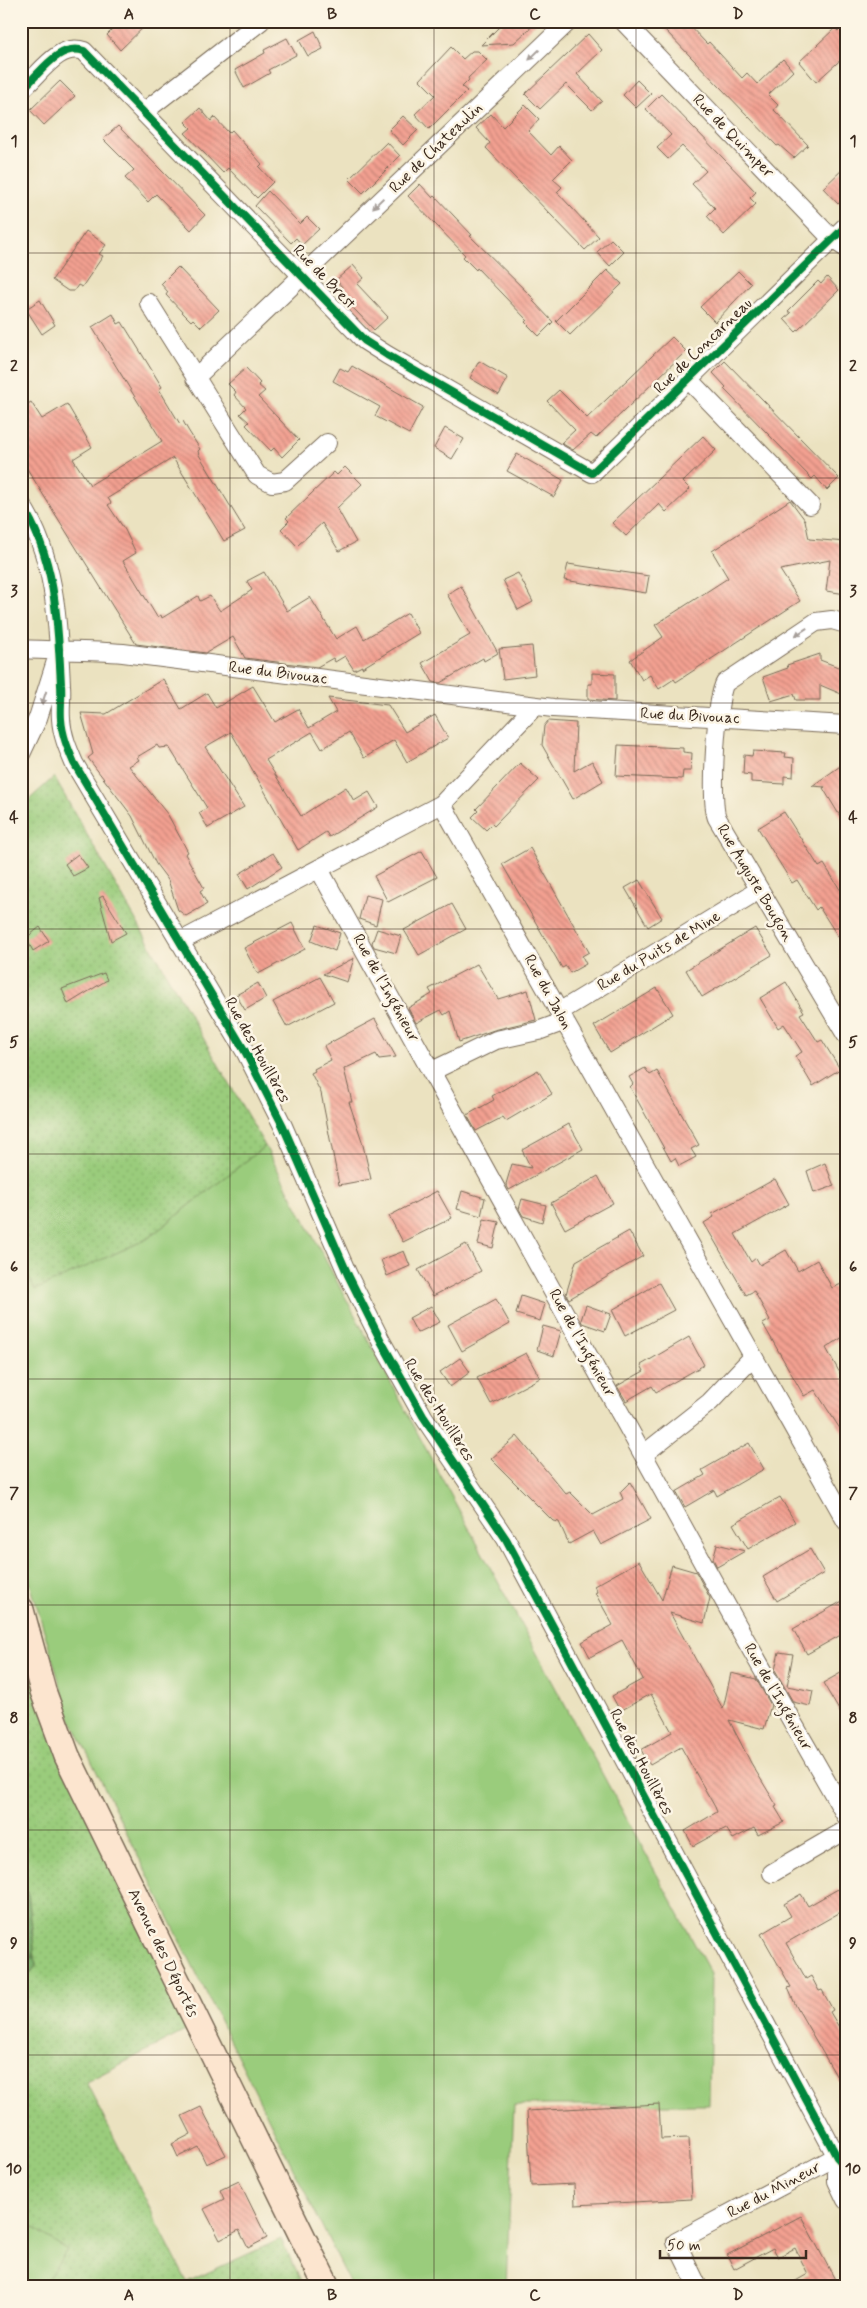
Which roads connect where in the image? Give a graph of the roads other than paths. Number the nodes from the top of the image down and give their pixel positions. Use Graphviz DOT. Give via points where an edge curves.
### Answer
graph roads {
  1 [pos="261,21"];
  2 [pos="569,21"];
  3 [pos="623,21"];
  4 [pos="21,90"];
  5 [pos="144,111"];
  6 [pos="846,226"];
  7 [pos="839,243"];
  8 [pos="303,275"];
  9 [pos="149,303"];
  10 [pos="195,378"];
  11 [pos="688,379"];
  12 [pos="327,443"];
  13 [pos="592,473"];
  14 [pos="21,504"];
  15 [pos="810,505"];
  16 [pos="846,624"];
  17 [pos="21,649"];
  18 [pos="59,651"];
  19 [pos="535,706"];
  20 [pos="718,718"];
  21 [pos="846,725"];
  22 [pos="21,754"];
  23 [pos="442,804"];
  24 [pos="319,869"];
  25 [pos="759,890"];
  26 [pos="179,942"];
  27 [pos="562,1017"];
  28 [pos="846,1035"];
  29 [pos="432,1071"];
  30 [pos="753,1358"];
  31 [pos="644,1454"];
  32 [pos="846,1522"];
  33 [pos="21,1610"];
  34 [pos="846,1816"];
  35 [pos="846,1830"];
  36 [pos="772,1873"];
  37 [pos="843,2158"];
  38 [pos="846,2200"];
  39 [pos="328,2287"];
  40 [pos="698,2287"];
  1 -- 5 [label="street"];
  2 -- 8 [label="street, Rue de Chateaulin, one-way"];
  3 -- 7 [label="street, Rue de Quimper"];
  4 -- 5 [label="street, Rue de Brest" via="62,52 76,48 90,55"];
  5 -- 8 [label="street, Rue de Brest"];
  6 -- 7 [label="street, Rue de Concarneau"];
  7 -- 11 [label="street, Rue de Concarneau"];
  8 -- 10 [label="street, Rue de Chateaulin"];
  8 -- 13 [label="street, Rue de Brest" via="374,347"];
  9 -- 10 [label="street"];
  10 -- 12 [label="street" via="251,468 264,480 272,483 285,480"];
  11 -- 13 [label="street, Rue de Concarneau"];
  11 -- 15 [label="street, Rue de Concarneau"];
  14 -- 18 [label="street, Rue des Houillères" via="34,525 47,558"];
  16 -- 20 [label="street, Rue Auguste Bougon, one-way" via="832,620 816,622 733,676 722,688"];
  17 -- 18 [label="street, Rue du Bivouac"];
  18 -- 19 [label="street, Rue du Bivouac" via="123,653"];
  18 -- 22 [label="street, one-way" via="38,718"];
  18 -- 26 [label="street, Rue des Houillères" via="60,717 74,763"];
  19 -- 20 [label="street, Rue du Bivouac"];
  19 -- 23 [label="street"];
  20 -- 21 [label="street, Rue du Bivouac"];
  20 -- 25 [label="street, Rue Auguste Bougon" via="714,810"];
  23 -- 24 [label="street"];
  23 -- 27 [label="street, Rue du Jalon"];
  24 -- 26 [label="street"];
  24 -- 29 [label="street, Rue de l'Ingénieur"];
  25 -- 27 [label="street, Rue du Puits de Mine"];
  25 -- 28 [label="street, Rue Auguste Bougon"];
  26 -- 37 [label="street, Rue des Houillères" via="246,1053 271,1102 304,1170 348,1276 381,1341 423,1416 506,1539"];
  27 -- 29 [label="street, Rue du Puits de Mine" via="538,1031 496,1040"];
  27 -- 30 [label="street, Rue du Jalon"];
  29 -- 31 [label="street, Rue de l'Ingénieur"];
  30 -- 31 [label="street" via="710,1402"];
  30 -- 32 [label="street, Rue du Jalon"];
  31 -- 34 [label="street, Rue de l'Ingénieur"];
  33 -- 39 [label="street, Avenue des Déportés" via="43,1691 67,1756"];
  35 -- 36 [label="street"];
  37 -- 38 [label="street, Rue des Houillères" via="837,2181"];
  37 -- 40 [label="street, Rue du Mineur" via="676,2242"];
}
